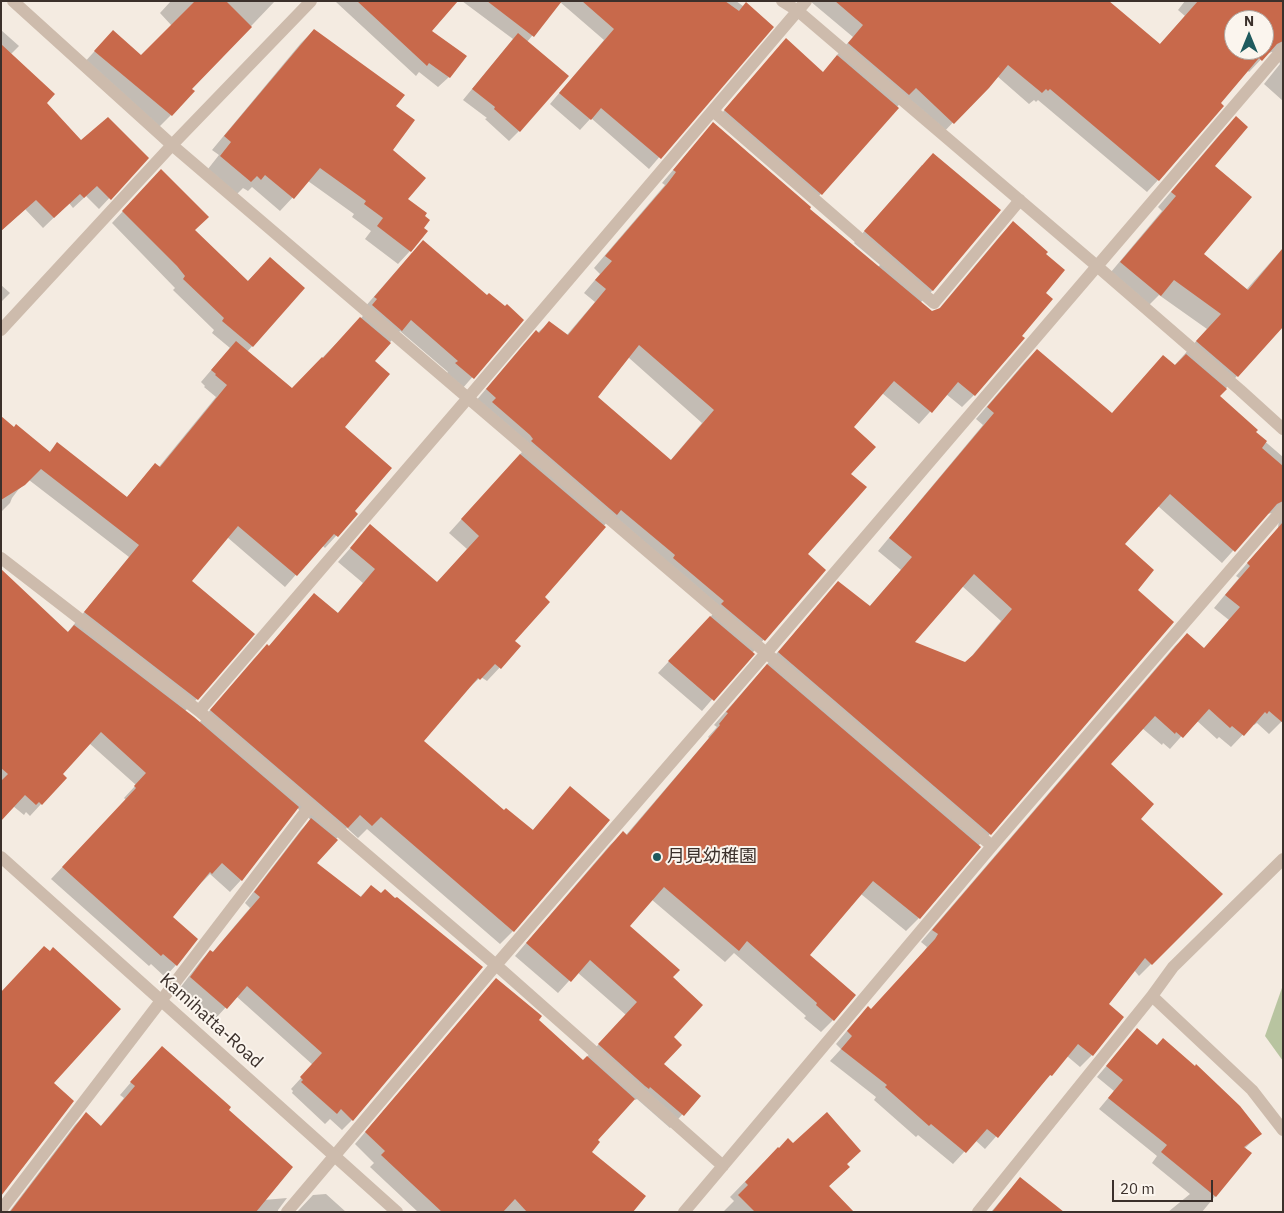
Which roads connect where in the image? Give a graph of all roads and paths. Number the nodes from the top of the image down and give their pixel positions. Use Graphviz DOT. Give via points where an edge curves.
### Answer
graph roads {
  1 [pos="14,1"];
  2 [pos="311,1"];
  3 [pos="782,1"];
  4 [pos="802,6"];
  5 [pos="1283,49"];
  6 [pos="713,111"];
  7 [pos="172,145"];
  8 [pos="1020,200"];
  9 [pos="1098,267"];
  10 [pos="1,330"];
  11 [pos="468,398"];
  12 [pos="1283,429"];
  13 [pos="1283,509"];
  14 [pos="1,558"];
  15 [pos="766,653"];
  16 [pos="199,711"];
  17 [pos="310,806"];
  18 [pos="992,846"];
  19 [pos="1,857"];
  20 [pos="1283,859"];
  21 [pos="496,965"];
  22 [pos="1152,996"];
  23 [pos="161,1001"];
  24 [pos="1283,1130"];
  25 [pos="334,1156"];
  26 [pos="723,1166"];
  27 [pos="1,1210"];
  28 [pos="287,1212"];
  29 [pos="397,1212"];
  30 [pos="684,1212"];
  31 [pos="978,1212"];
  1 -- 7 [label="street"];
  2 -- 7 [label="street"];
  3 -- 4 [label="street"];
  4 -- 6 [label="street"];
  4 -- 8 [label="street"];
  5 -- 9 [label="street"];
  6 -- 8 [label="street" via="934,303"];
  6 -- 11 [label="street"];
  7 -- 10 [label="street"];
  7 -- 11 [label="street"];
  8 -- 9 [label="street"];
  9 -- 12 [label="street"];
  9 -- 15 [label="street"];
  11 -- 15 [label="street"];
  11 -- 16 [label="street"];
  13 -- 18 [label="street"];
  14 -- 16 [label="street"];
  15 -- 18 [label="street"];
  15 -- 21 [label="street"];
  16 -- 17 [label="street"];
  17 -- 21 [label="street"];
  17 -- 23 [label="street"];
  18 -- 26 [label="street"];
  19 -- 23 [label="street, Kamihatta-Road"];
  20 -- 22 [label="street" via="1173,967"];
  21 -- 25 [label="street"];
  21 -- 26 [label="street"];
  22 -- 24 [label="street" via="1252,1090"];
  22 -- 31 [label="street"];
  23 -- 25 [label="street, Kamihatta-Road"];
  23 -- 27 [label="street"];
  25 -- 28 [label="street"];
  25 -- 29 [label="street, Kamihatta-Road"];
  26 -- 30 [label="street"];
}
